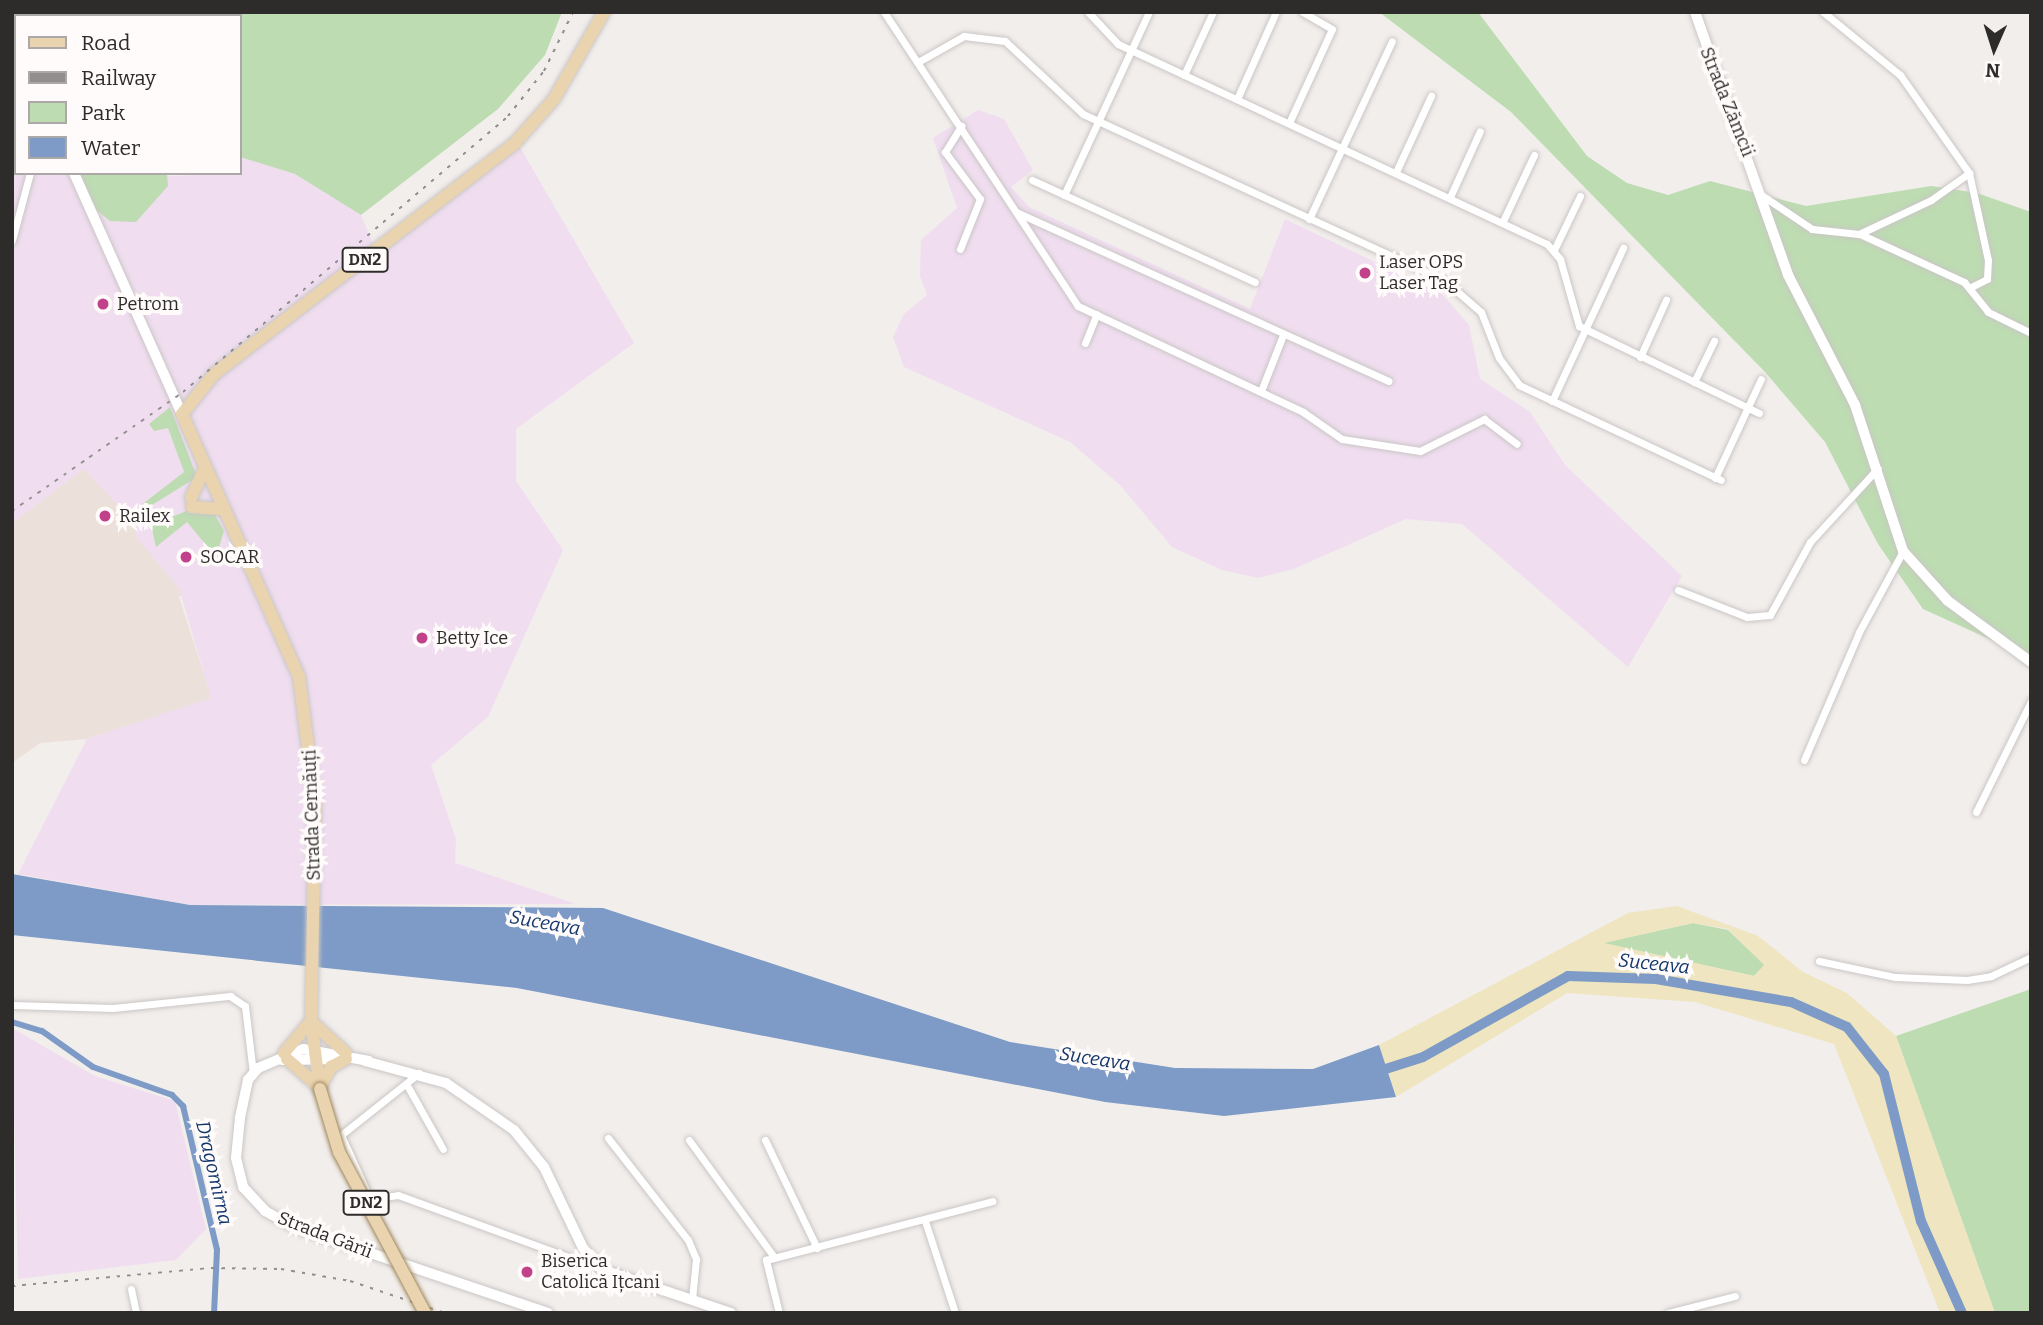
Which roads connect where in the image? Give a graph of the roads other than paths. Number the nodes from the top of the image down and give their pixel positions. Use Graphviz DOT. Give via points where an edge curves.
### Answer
graph roads {
  1 [pos="604,12"];
  2 [pos="884,12"];
  3 [pos="1088,12"];
  4 [pos="1149,12"];
  5 [pos="1213,12"];
  6 [pos="1276,12"];
  7 [pos="1303,12"];
  8 [pos="1695,12"];
  9 [pos="1823,12"];
  10 [pos="1392,40"];
  11 [pos="1133,51"];
  12 [pos="918,62"];
  13 [pos="1184,75"];
  14 [pos="1431,96"];
  15 [pos="1237,99"];
  16 [pos="1099,122"];
  17 [pos="1289,123"];
  18 [pos="961,126"];
  19 [pos="1480,131"];
  20 [pos="1342,148"];
  21 [pos="1534,155"];
  22 [pos="1396,172"];
  23 [pos="1969,173"];
  24 [pos="29,175"];
  25 [pos="77,175"];
  26 [pos="1032,180"];
  27 [pos="1757,192"];
  28 [pos="1064,195"];
  29 [pos="1580,196"];
  30 [pos="1450,197"];
  31 [pos="1016,212"];
  32 [pos="1309,219"];
  33 [pos="1503,221"];
  34 [pos="1859,234"];
  35 [pos="12,240"];
  36 [pos="1623,248"];
  37 [pos="960,249"];
  38 [pos="1555,250"];
  39 [pos="1255,282"];
  40 [pos="1971,287"];
  41 [pos="1666,300"];
  42 [pos="1097,314"];
  43 [pos="1585,331"];
  44 [pos="2031,332"];
  45 [pos="1283,335"];
  46 [pos="1714,341"];
  47 [pos="1085,343"];
  48 [pos="1640,356"];
  49 [pos="1761,379"];
  50 [pos="1388,382"];
  51 [pos="1694,382"];
  52 [pos="1261,391"];
  53 [pos="1552,401"];
  54 [pos="1747,408"];
  55 [pos="1759,413"];
  56 [pos="182,414"];
  57 [pos="1517,444"];
  58 [pos="1878,468"];
  59 [pos="203,472"];
  60 [pos="220,509"];
  61 [pos="1903,551"];
  62 [pos="1678,590"];
  63 [pos="275,615"];
  64 [pos="2031,663"];
  65 [pos="2031,701"];
  66 [pos="1804,760"];
  67 [pos="1976,812"];
  68 [pos="2031,957"];
  69 [pos="1819,961"];
  70 [pos="12,1005"];
  71 [pos="311,1021"];
  72 [pos="316,1052"];
  73 [pos="285,1056"];
  74 [pos="346,1056"];
  75 [pos="253,1073"];
  76 [pos="419,1073"];
  77 [pos="408,1087"];
  78 [pos="320,1088"];
  79 [pos="608,1138"];
  80 [pos="689,1140"];
  81 [pos="765,1140"];
  82 [pos="443,1149"];
  83 [pos="992,1201"];
  84 [pos="925,1221"];
  85 [pos="817,1248"];
  86 [pos="774,1257"];
  87 [pos="603,1270"];
  88 [pos="131,1289"];
  89 [pos="1735,1296"];
  90 [pos="692,1299"];
  91 [pos="136,1313"];
  92 [pos="425,1313"];
  93 [pos="548,1313"];
  94 [pos="731,1313"];
  95 [pos="779,1313"];
  96 [pos="956,1313"];
  97 [pos="1668,1313"];
  1 -- 56 [label="main road, DN2" via="554,99 514,144 214,374"];
  2 -- 12 [label="street"];
  3 -- 11 [label="street" via="1106,36"];
  4 -- 11 [label="street"];
  5 -- 13 [label="street"];
  6 -- 15 [label="street"];
  7 -- 17 [label="street" via="1332,29"];
  8 -- 27 [label="main road, Strada Zămcii" via="1714,77 1748,146"];
  9 -- 23 [label="street" via="1900,75"];
  10 -- 20 [label="street"];
  11 -- 13 [label="street"];
  11 -- 16 [label="street"];
  12 -- 16 [label="street" via="964,36 991,36 1017,50 1053,92"];
  12 -- 18 [label="street"];
  13 -- 15 [label="street"];
  14 -- 22 [label="street"];
  15 -- 17 [label="street"];
  16 -- 28 [label="street"];
  16 -- 32 [label="street"];
  17 -- 20 [label="street"];
  18 -- 31 [label="street"];
  18 -- 37 [label="street" via="945,152 980,199"];
  19 -- 30 [label="street"];
  20 -- 22 [label="street"];
  20 -- 32 [label="street"];
  21 -- 33 [label="street"];
  22 -- 30 [label="street"];
  23 -- 34 [label="street" via="1942,194"];
  23 -- 40 [label="street" via="1988,260 1987,279"];
  24 -- 35 [label="street"];
  25 -- 56 [label="main road, Strada Cernăuți"];
  26 -- 28 [label="street"];
  27 -- 34 [label="street" via="1812,229"];
  27 -- 58 [label="main road, Strada Zămcii" via="1799,301 1847,384"];
  28 -- 39 [label="street"];
  29 -- 38 [label="street"];
  30 -- 33 [label="street"];
  31 -- 42 [label="street" via="1074,302"];
  31 -- 45 [label="street"];
  32 -- 53 [label="street" via="1457,289 1487,322 1513,379"];
  33 -- 38 [label="street"];
  34 -- 40 [label="street" via="1891,243"];
  36 -- 43 [label="street"];
  38 -- 43 [label="street" via="1574,317"];
  40 -- 44 [label="street" via="1988,312"];
  41 -- 48 [label="street"];
  42 -- 47 [label="street"];
  42 -- 52 [label="street"];
  43 -- 48 [label="street"];
  43 -- 53 [label="street"];
  45 -- 50 [label="street"];
  45 -- 52 [label="street"];
  46 -- 51 [label="street"];
  48 -- 51 [label="street"];
  49 -- 54 [label="street"];
  51 -- 54 [label="street"];
  52 -- 57 [label="street" via="1342,439 1420,451 1484,419"];
  53 -- 54 [label="street" via="1718,479"];
  54 -- 55 [label="street"];
  56 -- 59 [label="main road, Strada Cernăuți / DN2"];
  56 -- 63 [label="main road, Strada Cernăuți / DN2"];
  58 -- 61 [label="main road, Strada Zămcii"];
  58 -- 62 [label="street" via="1810,542 1770,615 1753,619"];
  59 -- 60 [label="main road, Strada Cernăuți / DN2"];
  59 -- 60 [label="main road" via="192,502"];
  60 -- 63 [label="main road, Strada Cernăuți / DN2"];
  61 -- 64 [label="main road" via="1948,601"];
  61 -- 66 [label="street" via="1858,632"];
  63 -- 71 [label="main road, Strada Cernăuți / DN2" via="304,702 315,850"];
  65 -- 67 [label="street"];
  68 -- 69 [label="street" via="1991,976 1967,980 1895,976"];
  70 -- 75 [label="street" via="113,1008 230,996 245,1006"];
  71 -- 72 [label="main road, DN2"];
  71 -- 73 [label="main road"];
  71 -- 74 [label="main road"];
  72 -- 73 [label="street"];
  72 -- 74 [label="street"];
  72 -- 78 [label="main road, DN2"];
  73 -- 75 [label="street"];
  73 -- 78 [label="main road"];
  74 -- 76 [label="street"];
  74 -- 78 [label="main road" via="331,1067"];
  75 -- 93 [label="street, Strada Gării" via="243,1100 236,1158 243,1187 265,1211 324,1238"];
  76 -- 77 [label="street"];
  76 -- 87 [label="street" via="473,1097 530,1147 583,1248"];
  77 -- 82 [label="street"];
  77 -- 87 [label="street" via="341,1135 370,1199 398,1195"];
  78 -- 92 [label="main road, DN2, bridge" via="339,1152"];
  79 -- 90 [label="street" via="688,1240 696,1259"];
  80 -- 86 [label="street"];
  81 -- 85 [label="street"];
  83 -- 84 [label="street"];
  84 -- 85 [label="street"];
  84 -- 96 [label="street"];
  85 -- 86 [label="street"];
  86 -- 95 [label="street" via="764,1266"];
  87 -- 90 [label="street"];
  88 -- 91 [label="street"];
  89 -- 97 [label="street"];
  90 -- 94 [label="street"];
}
